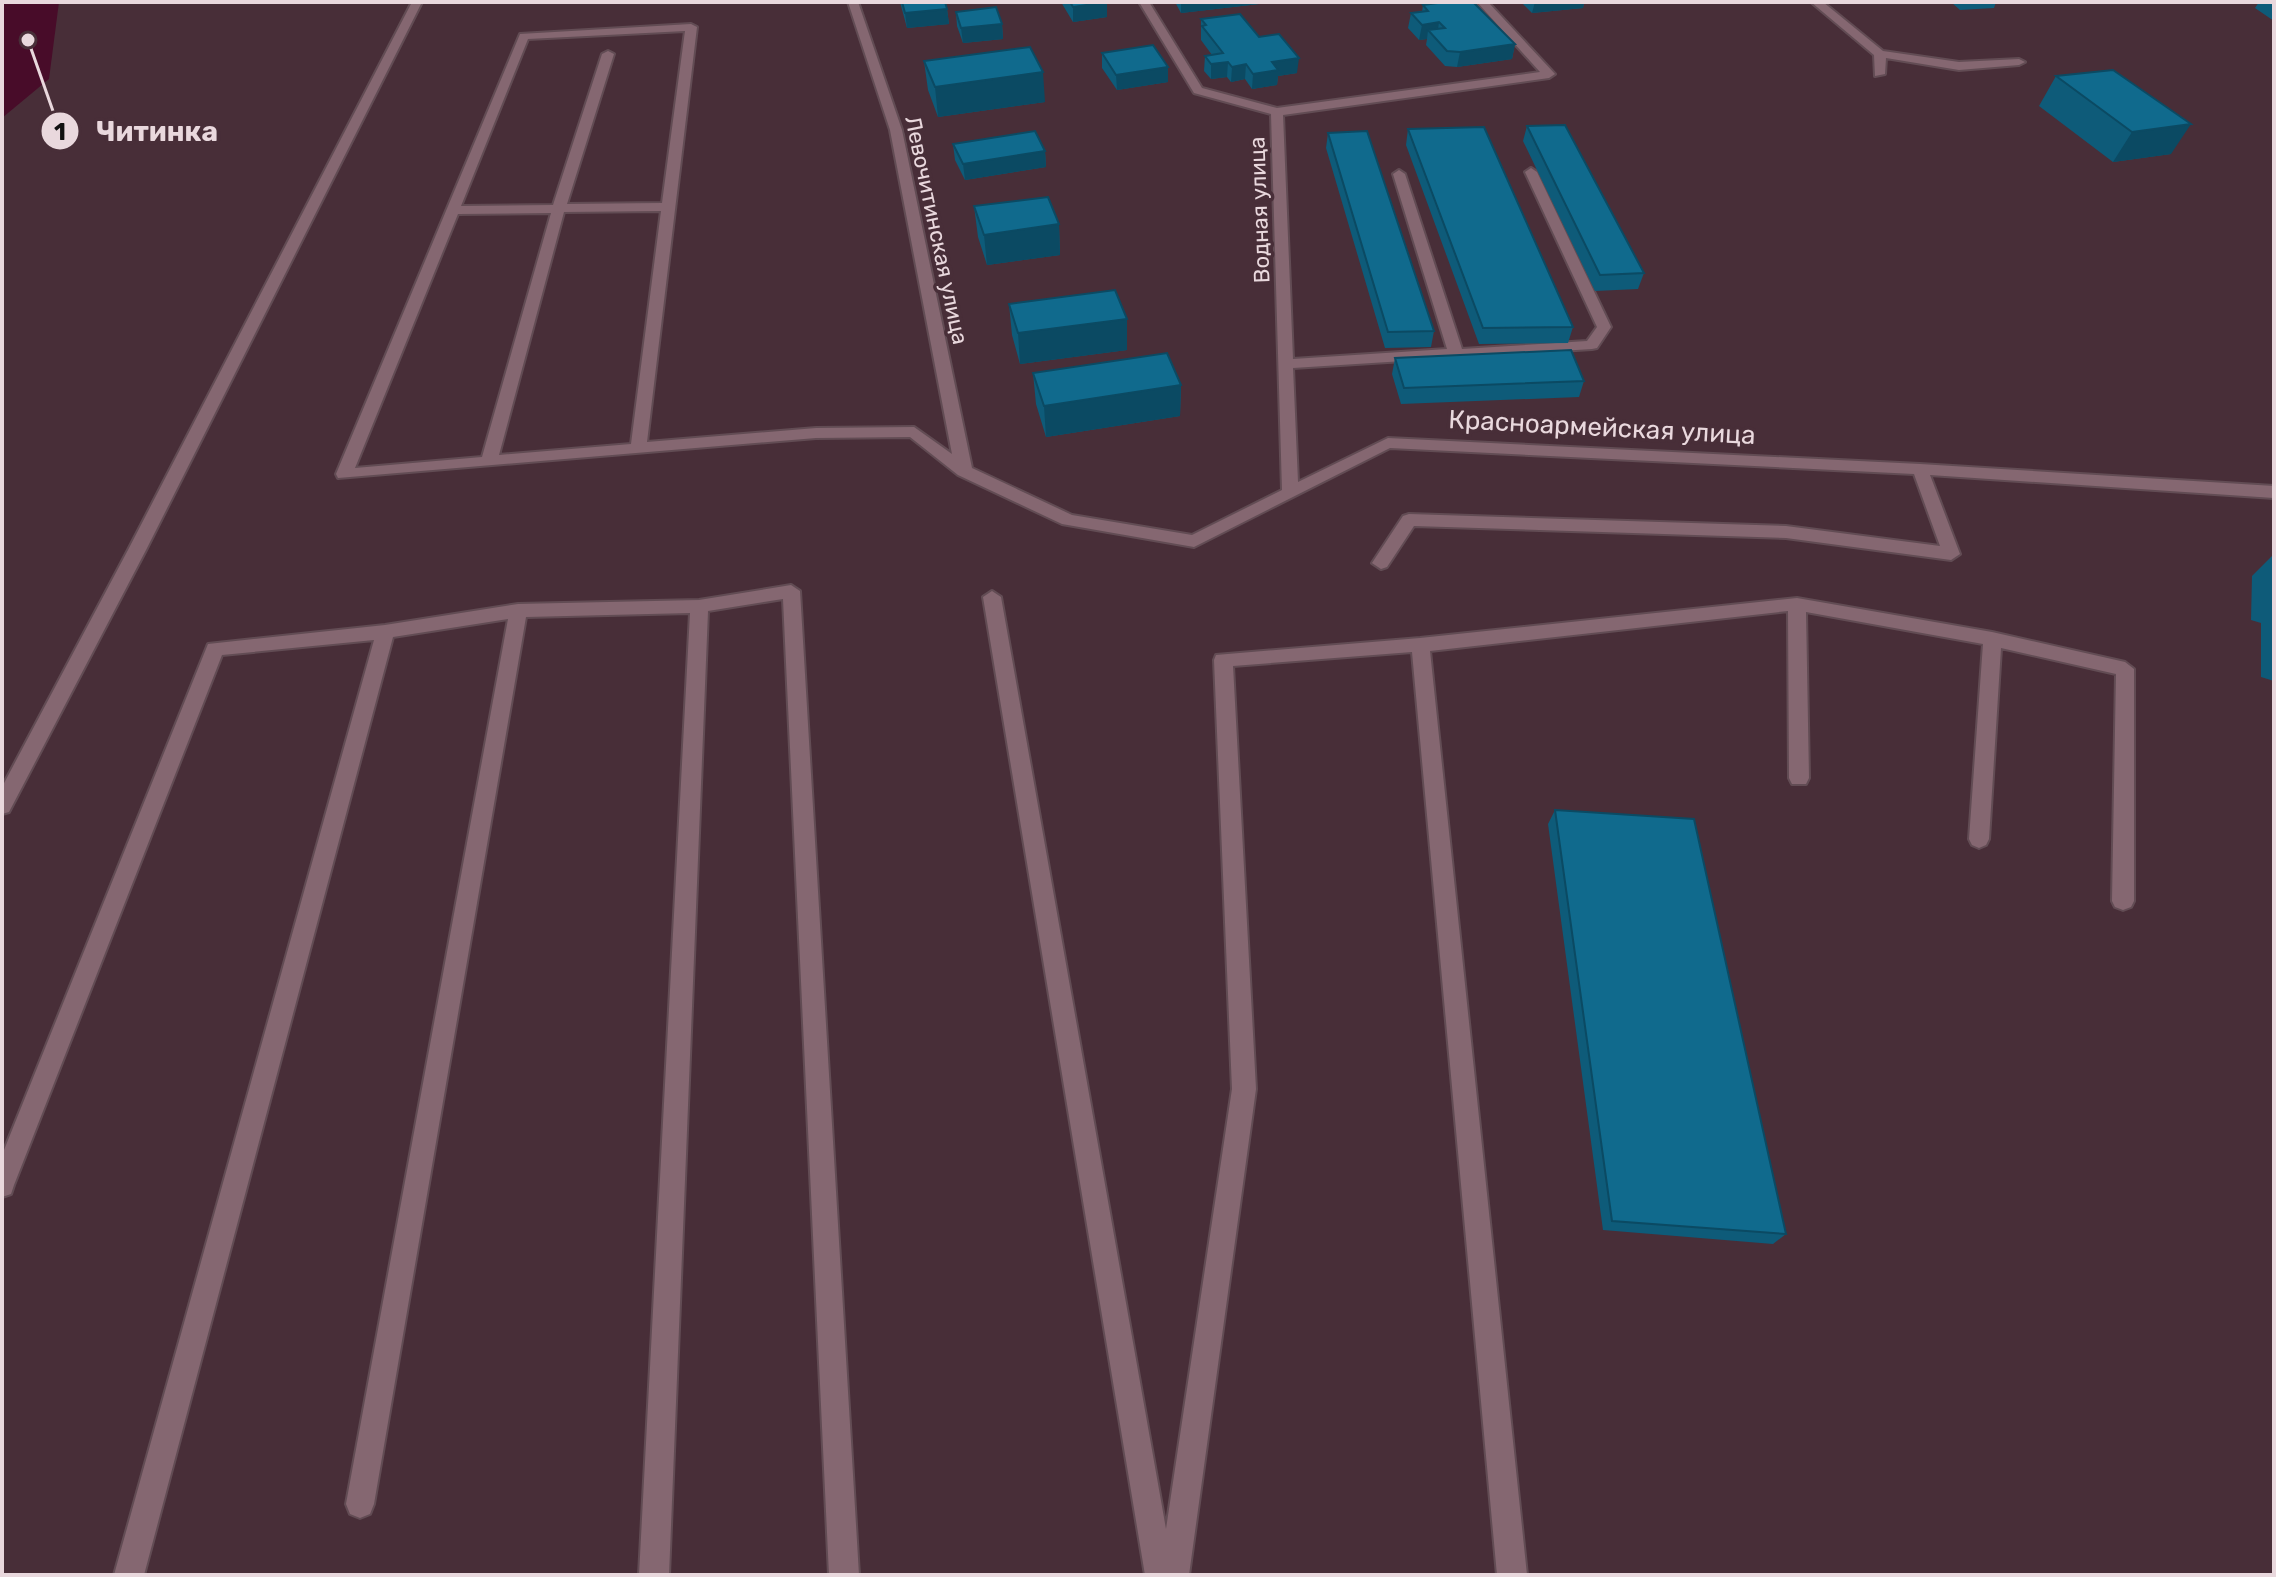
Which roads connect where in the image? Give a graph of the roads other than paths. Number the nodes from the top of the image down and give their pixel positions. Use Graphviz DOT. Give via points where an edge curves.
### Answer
graph roads {
  1 [pos="417,2"];
  2 [pos="853,2"];
  3 [pos="1144,2"];
  4 [pos="1482,2"];
  5 [pos="1816,2"];
  6 [pos="608,54"];
  7 [pos="1880,54"];
  8 [pos="2019,62"];
  9 [pos="1879,74"];
  10 [pos="1277,112"];
  11 [pos="1531,172"];
  12 [pos="1399,174"];
  13 [pos="668,207"];
  14 [pos="559,208"];
  15 [pos="452,210"];
  16 [pos="1456,354"];
  17 [pos="1286,364"];
  18 [pos="638,448"];
  19 [pos="489,461"];
  20 [pos="1920,469"];
  21 [pos="964,471"];
  22 [pos="1290,492"];
  23 [pos="2274,492"];
  24 [pos="1381,563"];
  25 [pos="992,597"];
  26 [pos="1797,604"];
  27 [pos="699,606"];
  28 [pos="518,611"];
  29 [pos="385,632"];
  30 [pos="1992,639"];
  31 [pos="1420,645"];
  32 [pos="1799,778"];
  33 [pos="2,806"];
  34 [pos="1979,839"];
  35 [pos="2123,901"];
  36 [pos="2,1185"];
  37 [pos="360,1504"];
  38 [pos="129,1575"];
  39 [pos="654,1575"];
  40 [pos="844,1575"];
  41 [pos="1160,1575"];
  42 [pos="1174,1575"];
  43 [pos="1512,1575"];
  1 -- 33 [label="street"];
  2 -- 21 [label="street, Левочитинская улица" via="896,130"];
  3 -- 10 [label="street, Водная улица" via="1198,90"];
  4 -- 10 [label="street" via="1549,74"];
  5 -- 7 [label="street"];
  6 -- 14 [label="street"];
  7 -- 8 [label="street" via="1959,66"];
  7 -- 9 [label="street"];
  10 -- 17 [label="street, Водная улица"];
  11 -- 16 [label="street" via="1604,327 1592,345"];
  12 -- 16 [label="street"];
  13 -- 14 [label="street"];
  13 -- 15 [label="street" via="691,27 524,36"];
  13 -- 18 [label="street"];
  14 -- 15 [label="street"];
  14 -- 19 [label="street"];
  15 -- 19 [label="street, Красноармейская улица" via="344,474"];
  16 -- 17 [label="street"];
  17 -- 22 [label="street, Водная улица"];
  18 -- 19 [label="street, Красноармейская улица"];
  18 -- 21 [label="street, Красноармейская улица" via="816,433 914,432"];
  20 -- 22 [label="street, Красноармейская улица" via="1388,443"];
  20 -- 23 [label="street, Красноармейская улица"];
  20 -- 24 [label="street" via="1951,554 1786,532 1409,520"];
  21 -- 22 [label="street, Красноармейская улица" via="1068,520 1194,541"];
  25 -- 41 [label="street"];
  26 -- 30 [label="street"];
  26 -- 31 [label="street"];
  26 -- 32 [label="street"];
  27 -- 28 [label="street"];
  27 -- 39 [label="street"];
  27 -- 40 [label="street" via="791,591"];
  28 -- 29 [label="street"];
  28 -- 37 [label="street"];
  29 -- 36 [label="street" via="215,649"];
  29 -- 38 [label="street"];
  30 -- 34 [label="street"];
  30 -- 35 [label="street" via="2125,669"];
  31 -- 42 [label="street" via="1223,660 1244,1089"];
  31 -- 43 [label="street"];
}
